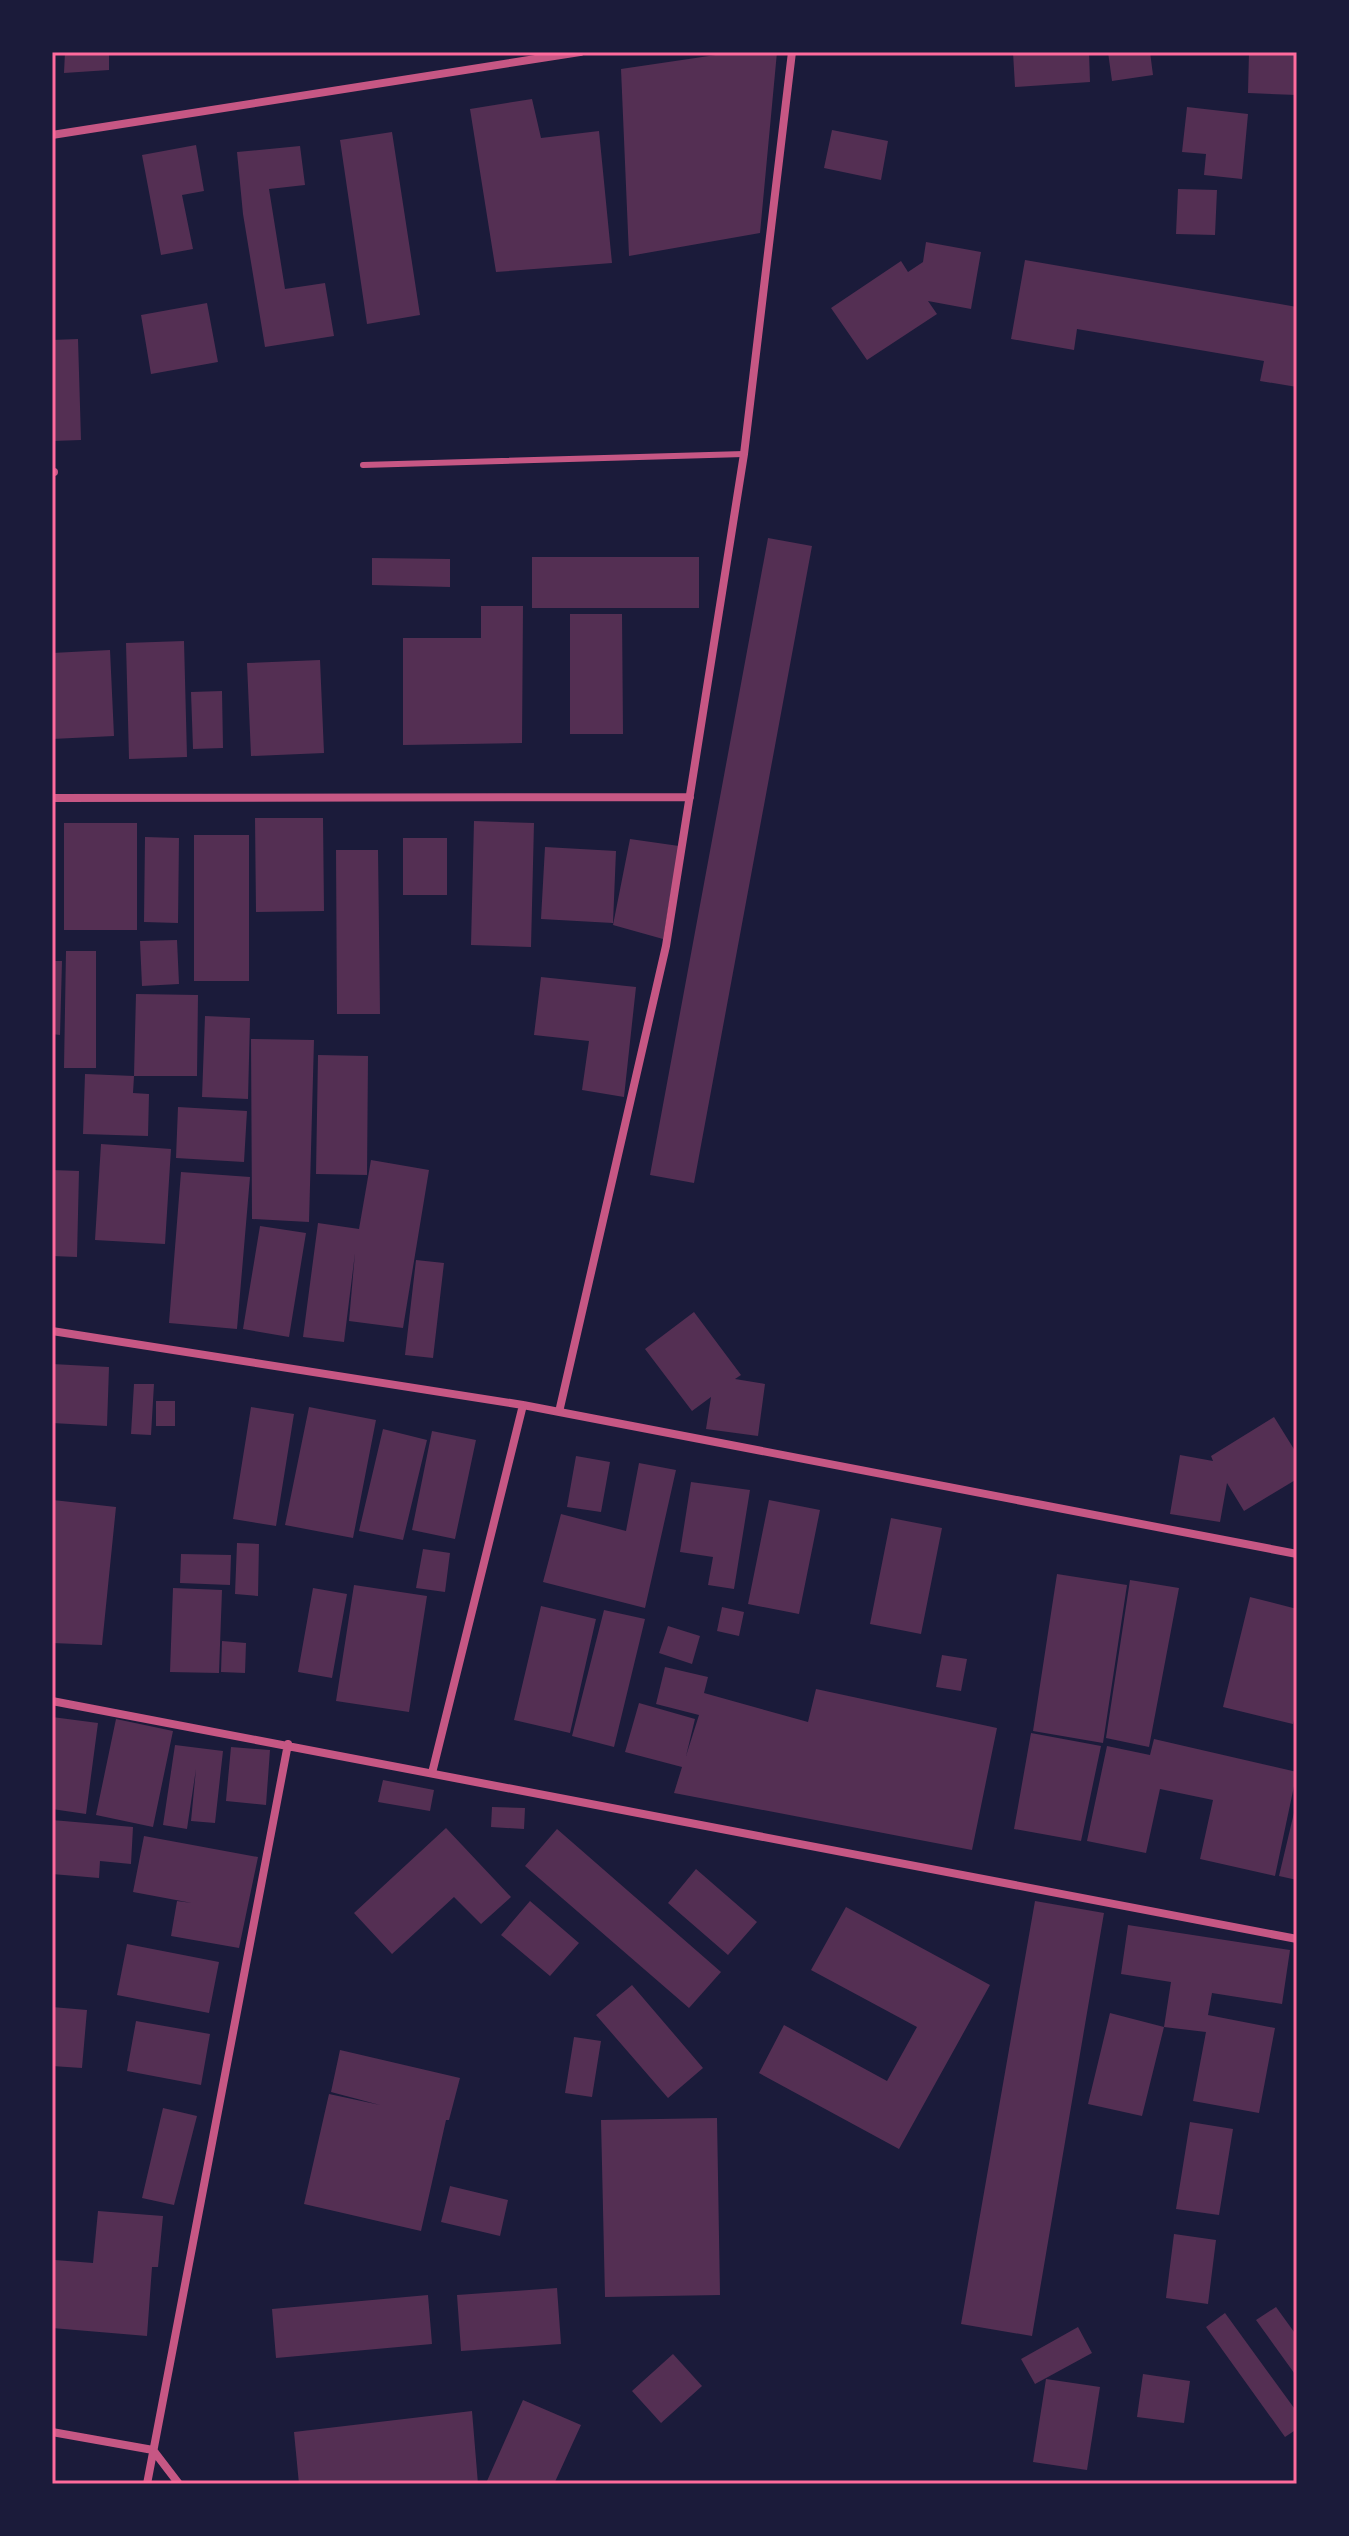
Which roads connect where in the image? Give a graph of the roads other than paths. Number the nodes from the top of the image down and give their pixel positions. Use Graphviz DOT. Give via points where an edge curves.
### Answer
graph roads {
  1 [pos="580,52"];
  2 [pos="792,52"];
  3 [pos="52,135"];
  4 [pos="744,454"];
  5 [pos="363,465"];
  6 [pos="690,797"];
  7 [pos="52,798"];
  8 [pos="52,1331"];
  9 [pos="523,1405"];
  10 [pos="559,1412"];
  11 [pos="1297,1554"];
  12 [pos="52,1701"];
  13 [pos="288,1744"];
  14 [pos="432,1773"];
  15 [pos="1297,1939"];
  16 [pos="52,2432"];
  17 [pos="153,2450"];
  18 [pos="147,2484"];
  19 [pos="179,2484"];
  1 -- 3 [label="street"];
  2 -- 4 [label="street"];
  4 -- 5 [label="lane"];
  4 -- 6 [label="street"];
  6 -- 7 [label="street"];
  6 -- 10 [label="street" via="666,946"];
  8 -- 9 [label="street"];
  9 -- 10 [label="street"];
  9 -- 14 [label="street"];
  10 -- 11 [label="street"];
  12 -- 13 [label="street"];
  13 -- 14 [label="street"];
  13 -- 17 [label="street"];
  14 -- 15 [label="street"];
  16 -- 17 [label="street"];
  17 -- 18 [label="street"];
  17 -- 19 [label="street"];
}
